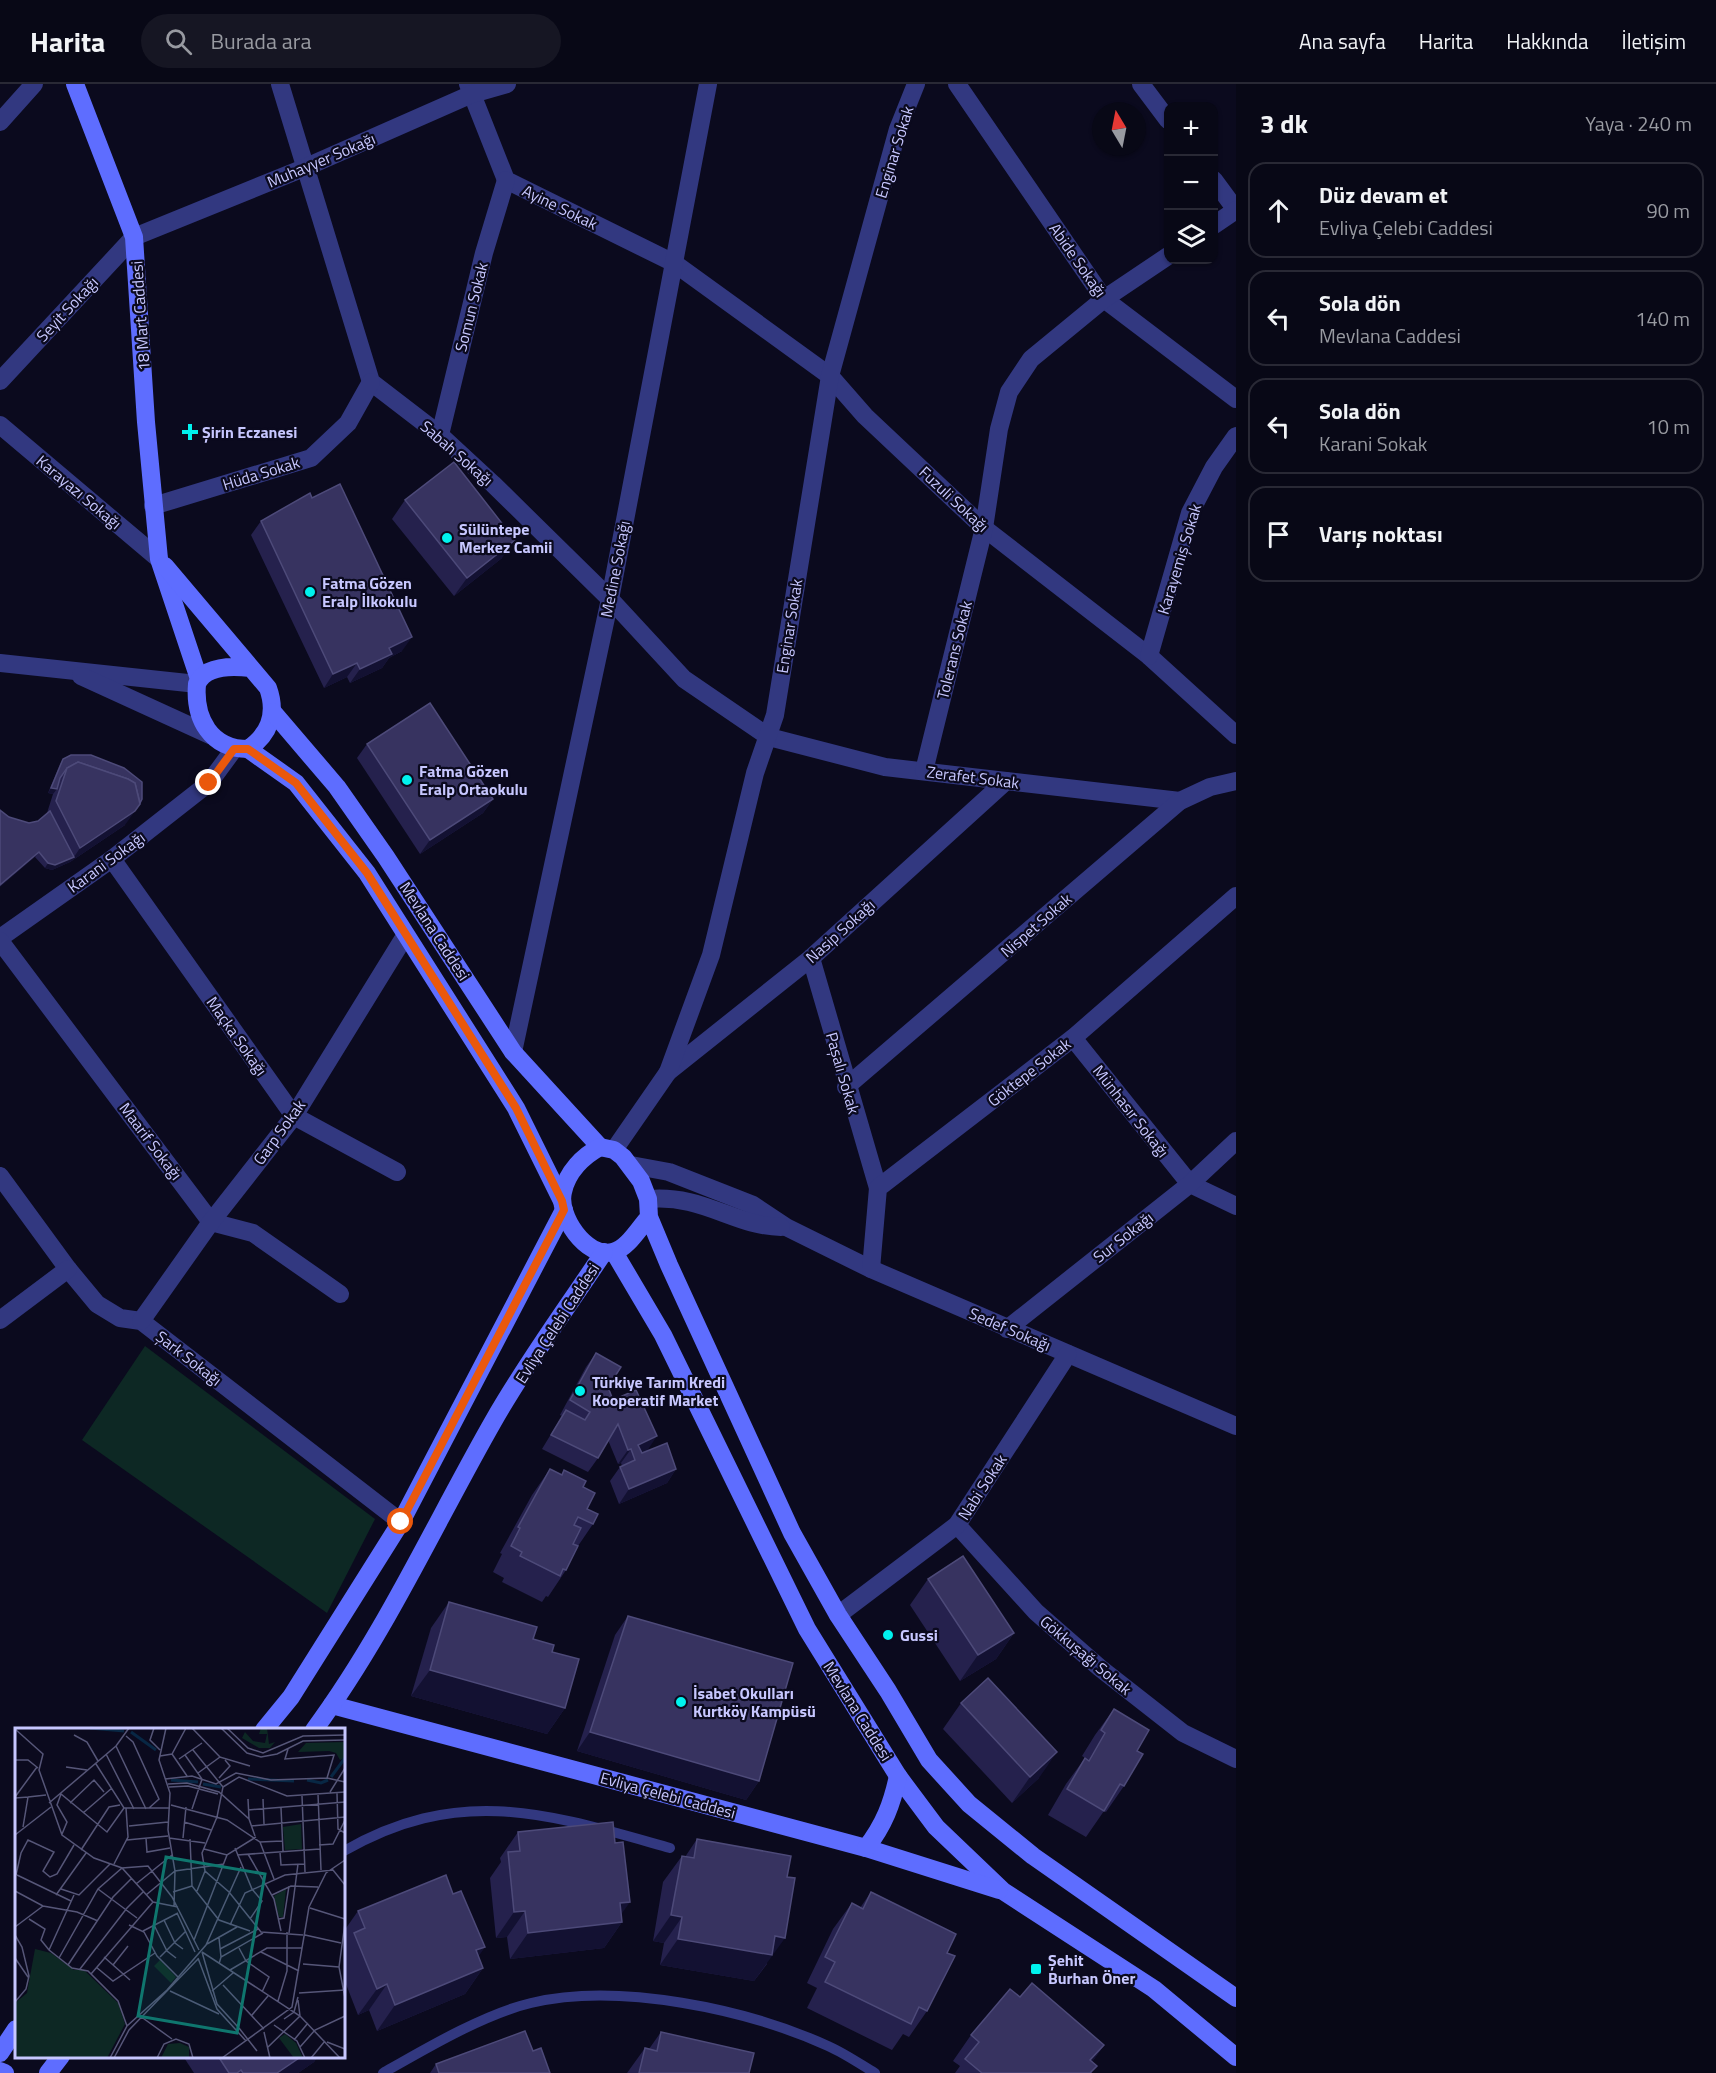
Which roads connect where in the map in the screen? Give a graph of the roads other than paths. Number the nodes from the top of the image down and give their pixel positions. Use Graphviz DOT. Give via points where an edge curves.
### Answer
graph roads {
  1 [pos="34,84"];
  2 [pos="75,84"];
  3 [pos="280,84"];
  4 [pos="507,84"];
  5 [pos="708,84"];
  6 [pos="916,84"];
  7 [pos="957,84"];
  8 [pos="1141,84"];
  9 [pos="470,89"];
  10 [pos="1164,115"];
  11 [pos="0,122"];
  12 [pos="304,168"];
  13 [pos="506,180"];
  14 [pos="1218,185"];
  15 [pos="1236,210"];
  16 [pos="1218,222"];
  17 [pos="134,237"];
  18 [pos="1164,259"];
  19 [pos="674,263"];
  20 [pos="1104,299"];
  21 [pos="830,376"];
  22 [pos="0,381"];
  23 [pos="371,382"];
  24 [pos="1236,399"];
  25 [pos="0,425"];
  26 [pos="440,435"];
  27 [pos="1236,436"];
  28 [pos="153,506"];
  29 [pos="984,528"];
  30 [pos="159,559"];
  31 [pos="610,599"];
  32 [pos="1149,656"];
  33 [pos="0,663"];
  34 [pos="251,668"];
  35 [pos="66,669"];
  36 [pos="198,681"];
  37 [pos="273,712"];
  38 [pos="1236,735"];
  39 [pos="769,737"];
  40 [pos="228,744"];
  41 [pos="924,771"];
  42 [pos="1006,781"];
  43 [pos="1236,781"];
  44 [pos="1180,801"];
  45 [pos="112,860"];
  46 [pos="1236,896"];
  47 [pos="405,936"];
  48 [pos="0,940"];
  49 [pos="811,958"];
  50 [pos="1073,1038"];
  51 [pos="513,1052"];
  52 [pos="668,1072"];
  53 [pos="846,1087"];
  54 [pos="294,1116"];
  55 [pos="1236,1141"];
  56 [pos="607,1149"];
  57 [pos="631,1165"];
  58 [pos="397,1172"];
  59 [pos="0,1176"];
  60 [pos="1190,1184"];
  61 [pos="878,1188"];
  62 [pos="563,1205"];
  63 [pos="1236,1206"];
  64 [pos="649,1208"];
  65 [pos="211,1222"];
  66 [pos="786,1227"];
  67 [pos="609,1252"];
  68 [pos="68,1269"];
  69 [pos="871,1269"];
  70 [pos="340,1294"];
  71 [pos="0,1320"];
  72 [pos="141,1321"];
  73 [pos="1007,1329"];
  74 [pos="1068,1354"];
  75 [pos="1236,1426"];
  76 [pos="401,1522"];
  77 [pos="957,1525"];
  78 [pos="838,1615"];
  79 [pos="332,1705"];
  80 [pos="266,1728"];
  81 [pos="315,1728"];
  82 [pos="1236,1759"];
  83 [pos="898,1776"];
  84 [pos="670,1848"];
  85 [pos="866,1848"];
  86 [pos="345,1851"];
  87 [pos="1003,1891"];
  88 [pos="1236,1998"];
  89 [pos="15,2030"];
  90 [pos="0,2053"];
  91 [pos="1236,2057"];
  92 [pos="59,2058"];
  93 [pos="0,2071"];
  94 [pos="4,2073"];
  95 [pos="48,2073"];
  96 [pos="383,2073"];
  97 [pos="875,2073"];
  1 -- 11 [label="street"];
  2 -- 17 [label="street, 18 Mart Caddesi"];
  3 -- 12 [label="street"];
  4 -- 9 [label="street, Muhayyer Sokağı"];
  5 -- 19 [label="street, Medine Sokağı"];
  6 -- 21 [label="street, Enginar Sokak" via="898,129"];
  7 -- 20 [label="street, Abide Sokağı"];
  8 -- 10 [label="street"];
  9 -- 12 [label="street, Muhayyer Sokağı"];
  9 -- 13 [label="street, Ayine Sokak"];
  12 -- 17 [label="street, Muhayyer Sokağı"];
  12 -- 23 [label="street"];
  13 -- 19 [label="street, Ayine Sokak"];
  13 -- 26 [label="street, Somun Sokak" via="484,253"];
  14 -- 15 [label="street"];
  15 -- 16 [label="street"];
  17 -- 22 [label="street, Seyit Sokağı"];
  17 -- 28 [label="street, 18 Mart Caddesi"];
  18 -- 20 [label="street, Tolerans Sokak"];
  19 -- 21 [label="street, Fuzuli Sokağı"];
  19 -- 31 [label="street, Medine Sokağı"];
  20 -- 24 [label="street, Abide Sokağı"];
  20 -- 29 [label="street, Tolerans Sokak" via="1031,359 1009,392 999,429"];
  21 -- 29 [label="street, Fuzuli Sokağı" via="865,416"];
  21 -- 39 [label="street, Enginar Sokak"];
  23 -- 26 [label="street, Sabah Sokağı"];
  23 -- 28 [label="street, Hüda Sokak" via="348,423 311,458"];
  25 -- 30 [label="street, Karayazı Sokağı"];
  26 -- 31 [label="street, Sabah Sokağı"];
  27 -- 32 [label="street, Karayemiş Sokak" via="1214,466 1190,513"];
  28 -- 30 [label="street, 18 Mart Caddesi"];
  29 -- 32 [label="street, Fuzuli Sokağı"];
  29 -- 41 [label="street, Tolerans Sokak"];
  30 -- 34 [label="street"];
  30 -- 36 [label="street, 18 Mart Caddesi"];
  31 -- 39 [label="street, Sabah Sokağı" via="684,679"];
  31 -- 51 [label="street, Medine Sokağı"];
  32 -- 38 [label="street, Fuzuli Sokağı"];
  33 -- 35 [label="street, Mevlana Caddesi"];
  34 -- 36 [label="street" via="221,668"];
  34 -- 37 [label="street" via="268,688"];
  35 -- 36 [label="street, Mevlana Caddesi"];
  35 -- 40 [label="street, Mevlana Caddesi"];
  36 -- 40 [label="street" via="198,708"];
  37 -- 40 [label="street" via="266,732"];
  37 -- 51 [label="street, Mevlana Caddesi" via="337,787 386,856"];
  39 -- 41 [label="street, Zerafet Sokak" via="885,767"];
  39 -- 52 [label="street, Enginar Sokak" via="756,772 711,955"];
  40 -- 45 [label="street, Karani Sokağı" via="209,783"];
  40 -- 47 [label="street, Mevlana Caddesi" via="296,783 367,873"];
  41 -- 42 [label="street, Zerafet Sokak"];
  42 -- 44 [label="street, Zerafet Sokak"];
  42 -- 49 [label="street, Nasip Sokağı"];
  43 -- 44 [label="street, Nispet Sokak" via="1210,787"];
  44 -- 53 [label="street, Nispet Sokak"];
  45 -- 48 [label="street, Karani Sokağı"];
  45 -- 54 [label="street, Maçka Sokağı"];
  46 -- 50 [label="street, Göktepe Sokak"];
  47 -- 54 [label="street, Garp Sokak"];
  47 -- 62 [label="street, Mevlana Caddesi" via="516,1108"];
  48 -- 65 [label="street, Maarif Sokağı"];
  49 -- 52 [label="street, Nasip Sokağı"];
  49 -- 53 [label="street, Paşalı Sokak"];
  50 -- 60 [label="street, Münhasır Sokağı"];
  50 -- 61 [label="street, Göktepe Sokak"];
  51 -- 56 [label="street, Mevlana Caddesi"];
  52 -- 56 [label="street, Enginar Sokak"];
  53 -- 61 [label="street, Paşalı Sokak"];
  54 -- 58 [label="street, Maçka Sokağı"];
  54 -- 65 [label="street, Garp Sokak"];
  55 -- 60 [label="street, Sur Sokağı"];
  56 -- 57 [label="street"];
  56 -- 62 [label="street" via="588,1153 571,1174 562,1192"];
  57 -- 64 [label="street"];
  57 -- 66 [label="street" via="669,1172 753,1205"];
  59 -- 68 [label="street, Şark Sokağı"];
  60 -- 63 [label="street"];
  60 -- 73 [label="street, Sur Sokağı"];
  61 -- 69 [label="street"];
  62 -- 67 [label="street" via="579,1236"];
  62 -- 76 [label="street"];
  64 -- 66 [label="street" via="687,1200 766,1227"];
  64 -- 67 [label="street" via="635,1234"];
  64 -- 78 [label="street" via="792,1533"];
  65 -- 70 [label="street" via="253,1233"];
  65 -- 72 [label="street, Garp Sokak"];
  66 -- 69 [label="street, Sedef Sokağı"];
  67 -- 79 [label="street, Evliya Çelebi Caddesi" via="496,1418"];
  67 -- 83 [label="street, Mevlana Caddesi" via="663,1335 807,1629"];
  68 -- 71 [label="street"];
  68 -- 72 [label="street, Şark Sokağı" via="97,1304 120,1318"];
  69 -- 73 [label="street, Sedef Sokağı"];
  72 -- 76 [label="street, Şark Sokağı"];
  73 -- 74 [label="street, Sedef Sokağı"];
  74 -- 75 [label="street, Sedef Sokağı"];
  74 -- 77 [label="street, Nabi Sokak"];
  76 -- 80 [label="street" via="291,1697"];
  77 -- 78 [label="street, Nabi Sokak"];
  77 -- 82 [label="street, Gökkuşağı Sokak" via="1036,1612 1100,1668 1183,1733"];
  78 -- 88 [label="street" via="929,1760 969,1804 1033,1856"];
  79 -- 81 [label="street, Evliya Çelebi Caddesi"];
  79 -- 85 [label="street, Evliya Çelebi Caddesi"];
  83 -- 85 [label="street" via="891,1806"];
  83 -- 87 [label="street, Mevlana Caddesi" via="936,1827"];
  84 -- 86 [label="lane" via="558,1817 475,1810 411,1821"];
  85 -- 87 [label="street, Evliya Çelebi Caddesi"];
  87 -- 91 [label="street, Mevlana Caddesi" via="1154,1989"];
  89 -- 90 [label="street"];
  92 -- 95 [label="street"];
  93 -- 94 [label="street"];
  96 -- 97 [label="lane" via="508,2010 552,1999 607,1995 674,2002 749,2019 829,2046"];
}
